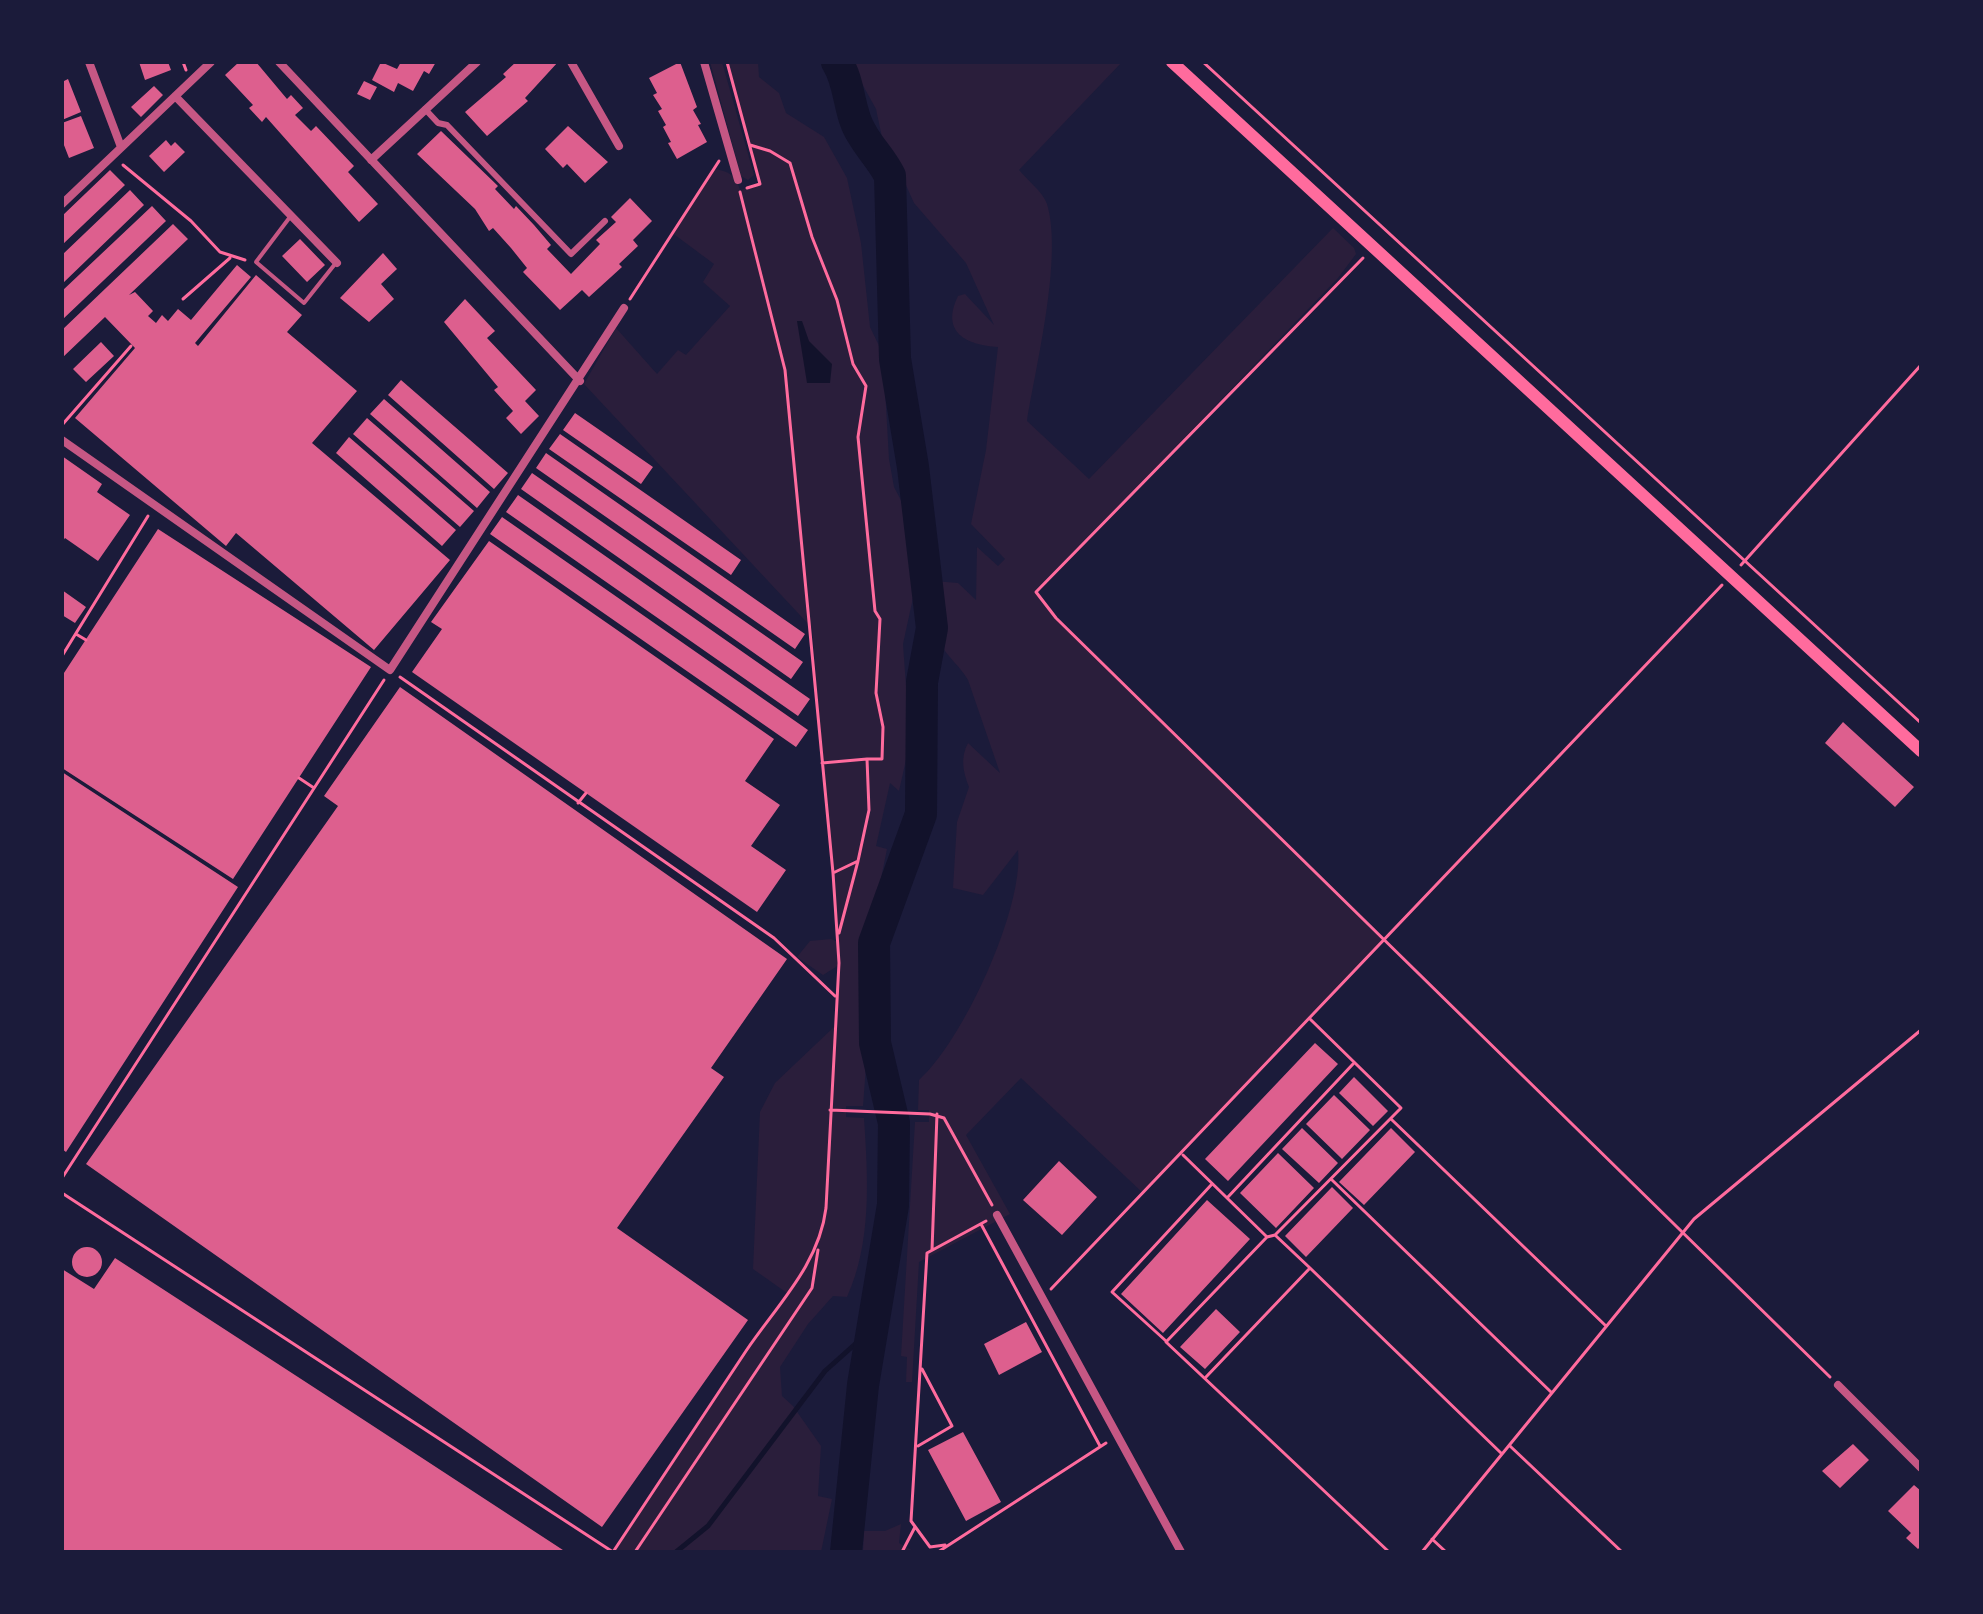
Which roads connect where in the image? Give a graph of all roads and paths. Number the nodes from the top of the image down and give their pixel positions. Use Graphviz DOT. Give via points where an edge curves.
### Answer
graph roads {
  1 [pos="89,62"];
  2 [pos="211,62"];
  3 [pos="279,62"];
  4 [pos="477,62"];
  5 [pos="571,62"];
  6 [pos="704,62"];
  7 [pos="727,62"];
  8 [pos="1172,62"];
  9 [pos="1203,62"];
  10 [pos="175,96"];
  11 [pos="425,109"];
  12 [pos="750,145"];
  13 [pos="619,146"];
  14 [pos="121,147"];
  15 [pos="728,147"];
  16 [pos="112,155"];
  17 [pos="371,160"];
  18 [pos="738,180"];
  19 [pos="740,190"];
  20 [pos="62,204"];
  21 [pos="290,217"];
  22 [pos="605,221"];
  23 [pos="230,258"];
  24 [pos="256,262"];
  25 [pos="337,263"];
  26 [pos="1357,264"];
  27 [pos="183,299"];
  28 [pos="624,308"];
  29 [pos="131,346"];
  30 [pos="1921,365"];
  31 [pos="580,381"];
  32 [pos="62,425"];
  33 [pos="62,440"];
  34 [pos="155,505"];
  35 [pos="1745,561"];
  36 [pos="1731,576"];
  37 [pos="76,634"];
  38 [pos="86,640"];
  39 [pos="62,656"];
  40 [pos="390,670"];
  41 [pos="1921,723"];
  42 [pos="1921,751"];
  43 [pos="867,759"];
  44 [pos="822,763"];
  45 [pos="299,778"];
  46 [pos="314,788"];
  47 [pos="586,793"];
  48 [pos="578,803"];
  49 [pos="858,861"];
  50 [pos="833,873"];
  51 [pos="838,937"];
  52 [pos="1385,939"];
  53 [pos="835,996"];
  54 [pos="1310,1019"];
  55 [pos="1921,1030"];
  56 [pos="1355,1063"];
  57 [pos="830,1110"];
  58 [pos="937,1114"];
  59 [pos="1391,1119"];
  60 [pos="1182,1154"];
  61 [pos="62,1178"];
  62 [pos="1331,1179"];
  63 [pos="1212,1184"];
  64 [pos="62,1193"];
  65 [pos="1227,1198"];
  66 [pos="997,1215"];
  67 [pos="981,1224"];
  68 [pos="1683,1232"];
  69 [pos="1275,1235"];
  70 [pos="1267,1237"];
  71 [pos="818,1246"];
  72 [pos="932,1250"];
  73 [pos="1310,1268"];
  74 [pos="1041,1295"];
  75 [pos="1606,1326"];
  76 [pos="1166,1342"];
  77 [pos="920,1366"];
  78 [pos="1206,1377"];
  79 [pos="1838,1385"];
  80 [pos="1552,1393"];
  81 [pos="1118,1435"];
  82 [pos="1100,1446"];
  83 [pos="1510,1446"];
  84 [pos="916,1447"];
  85 [pos="1502,1454"];
  86 [pos="1921,1468"];
  87 [pos="916,1527"];
  88 [pos="1432,1539"];
  89 [pos="945,1545"];
  90 [pos="613,1552"];
  91 [pos="635,1552"];
  92 [pos="902,1552"];
  93 [pos="938,1552"];
  94 [pos="1181,1552"];
  95 [pos="1389,1552"];
  96 [pos="1422,1552"];
  97 [pos="1446,1552"];
  98 [pos="1622,1552"];
  1 -- 14 [label="street"];
  2 -- 10 [label="street"];
  3 -- 17 [label="street"];
  4 -- 11 [label="street"];
  5 -- 13 [label="street"];
  6 -- 15 [label="street"];
  7 -- 12 [label="path"];
  8 -- 36 [label="main road"];
  9 -- 35 [label="path"];
  10 -- 14 [label="street"];
  10 -- 21 [label="street"];
  11 -- 17 [label="street"];
  11 -- 22 [label="street" via="447,125 571,254"];
  12 -- 19 [label="path" via="760,184"];
  12 -- 43 [label="path" via="790,163 853,364 866,386 858,437 874,608 880,619 876,693 883,740 882,759"];
  14 -- 16 [label="street"];
  15 -- 18 [label="street"];
  15 -- 28 [label="path"];
  16 -- 20 [label="street"];
  16 -- 23 [label="path"];
  17 -- 31 [label="street"];
  18 -- 19 [label="path"];
  19 -- 44 [label="path" via="785,370"];
  21 -- 24 [label="lane"];
  21 -- 25 [label="street"];
  23 -- 24 [label="path"];
  23 -- 27 [label="path"];
  24 -- 25 [label="lane" via="304,303"];
  26 -- 52 [label="path" via="1036,592 1056,618"];
  28 -- 31 [label="street"];
  29 -- 32 [label="path"];
  30 -- 35 [label="path"];
  31 -- 40 [label="street"];
  33 -- 34 [label="street"];
  34 -- 37 [label="path"];
  34 -- 40 [label="street"];
  35 -- 36 [label="path"];
  35 -- 41 [label="path"];
  36 -- 42 [label="main road"];
  36 -- 52 [label="path"];
  37 -- 38 [label="path"];
  37 -- 39 [label="path"];
  40 -- 46 [label="path"];
  40 -- 48 [label="path"];
  43 -- 44 [label="path"];
  43 -- 49 [label="path" via="869,810"];
  44 -- 50 [label="path"];
  45 -- 46 [label="path"];
  46 -- 61 [label="path"];
  47 -- 48 [label="path"];
  48 -- 53 [label="path" via="774,938"];
  49 -- 50 [label="path"];
  49 -- 51 [label="path"];
  50 -- 51 [label="path"];
  51 -- 53 [label="path"];
  52 -- 54 [label="path"];
  52 -- 68 [label="path"];
  53 -- 57 [label="path"];
  54 -- 56 [label="path"];
  54 -- 60 [label="path"];
  55 -- 68 [label="path"];
  56 -- 59 [label="path" via="1401,1108"];
  56 -- 65 [label="path"];
  57 -- 58 [label="path"];
  57 -- 71 [label="path" via="826,1208"];
  58 -- 66 [label="path"];
  58 -- 72 [label="path"];
  59 -- 62 [label="path"];
  59 -- 75 [label="path"];
  60 -- 63 [label="path"];
  60 -- 74 [label="path"];
  62 -- 69 [label="path"];
  62 -- 80 [label="path"];
  63 -- 65 [label="path"];
  63 -- 76 [label="path" via="1112,1292"];
  64 -- 90 [label="path"];
  65 -- 70 [label="path"];
  66 -- 67 [label="path"];
  66 -- 74 [label="street"];
  67 -- 72 [label="path"];
  67 -- 82 [label="path"];
  68 -- 75 [label="path"];
  68 -- 79 [label="path"];
  69 -- 70 [label="path"];
  69 -- 73 [label="path"];
  70 -- 76 [label="path"];
  71 -- 90 [label="path"];
  71 -- 91 [label="path" via="812,1288"];
  72 -- 77 [label="path" via="927,1253"];
  73 -- 78 [label="path"];
  73 -- 85 [label="path"];
  74 -- 81 [label="street"];
  75 -- 80 [label="path"];
  76 -- 78 [label="path"];
  77 -- 84 [label="path"];
  77 -- 84 [label="path" via="952,1426"];
  78 -- 95 [label="path"];
  79 -- 86 [label="street"];
  80 -- 83 [label="path"];
  81 -- 82 [label="path"];
  81 -- 94 [label="street"];
  82 -- 89 [label="path"];
  83 -- 85 [label="path"];
  83 -- 98 [label="path"];
  84 -- 87 [label="path" via="911,1521"];
  85 -- 88 [label="path"];
  87 -- 89 [label="path" via="930,1547"];
  87 -- 92 [label="path"];
  88 -- 96 [label="path"];
  88 -- 97 [label="path"];
  89 -- 93 [label="path"];
}
